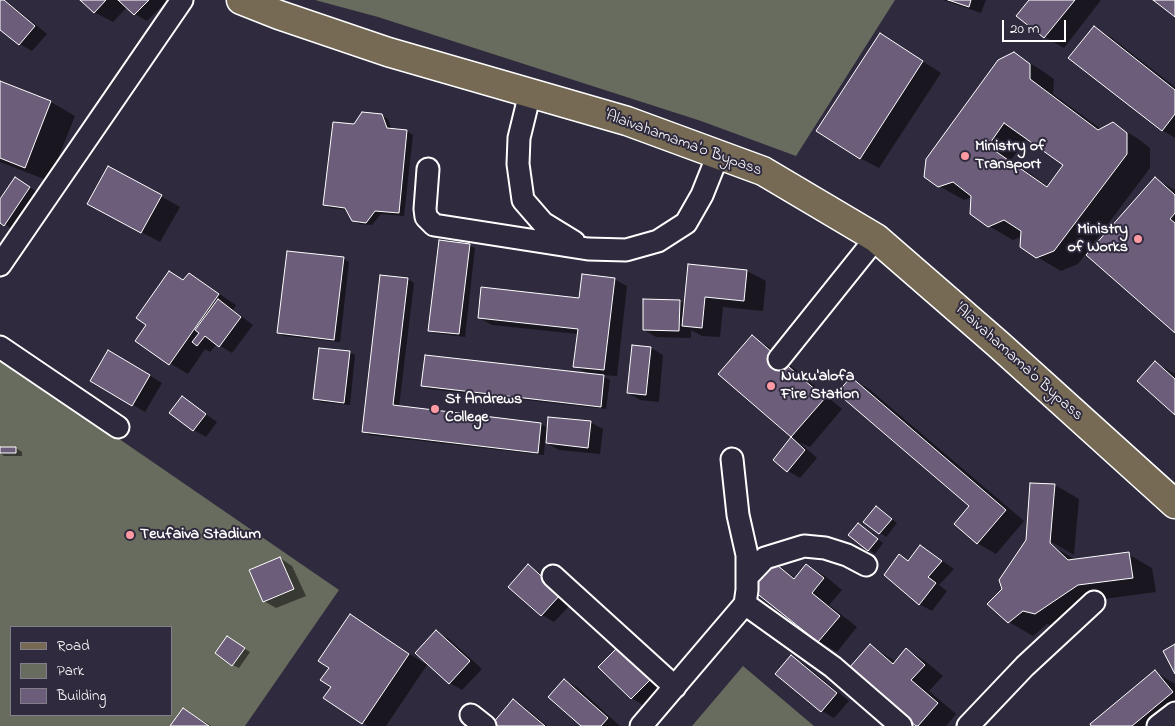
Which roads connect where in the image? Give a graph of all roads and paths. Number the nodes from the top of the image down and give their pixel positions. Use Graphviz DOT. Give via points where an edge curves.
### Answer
graph roads {
  1 [pos="182,0"];
  2 [pos="241,0"];
  3 [pos="530,93"];
  4 [pos="718,154"];
  5 [pos="428,169"];
  6 [pos="876,238"];
  7 [pos="588,249"];
  8 [pos="0,265"];
  9 [pos="0,347"];
  10 [pos="779,359"];
  11 [pos="118,427"];
  12 [pos="732,459"];
  13 [pos="1172,497"];
  14 [pos="866,565"];
  15 [pos="553,576"];
  16 [pos="747,577"];
  17 [pos="1094,602"];
  18 [pos="745,604"];
  19 [pos="675,688"];
  20 [pos="1175,713"];
  21 [pos="641,726"];
  22 [pos="901,726"];
  23 [pos="968,726"];
  24 [pos="1158,726"];
  1 -- 8 [label="street"];
  2 -- 3 [label="main road, 'Alaivahamama'o Bypass" via="388,52"];
  3 -- 4 [label="main road, 'Alaivahamama'o Bypass"];
  3 -- 7 [label="street" via="519,138 518,164 523,200 543,223"];
  4 -- 6 [label="main road, 'Alaivahamama'o Bypass" via="762,171"];
  4 -- 7 [label="street" via="702,195 686,223 658,241 626,250"];
  5 -- 7 [label="street" via="425,209 426,218 434,225"];
  6 -- 10 [label="street"];
  6 -- 13 [label="main road, 'Alaivahamama'o Bypass"];
  9 -- 11 [label="street"];
  12 -- 16 [label="street" via="738,515 747,555"];
  14 -- 16 [label="street" via="825,548 804,546 764,558"];
  15 -- 19 [label="street"];
  16 -- 18 [label="street"];
  17 -- 23 [label="street" via="1025,666"];
  18 -- 19 [label="street"];
  18 -- 22 [label="street" via="833,667"];
  19 -- 21 [label="street"];
  20 -- 24 [label="street"];
}
